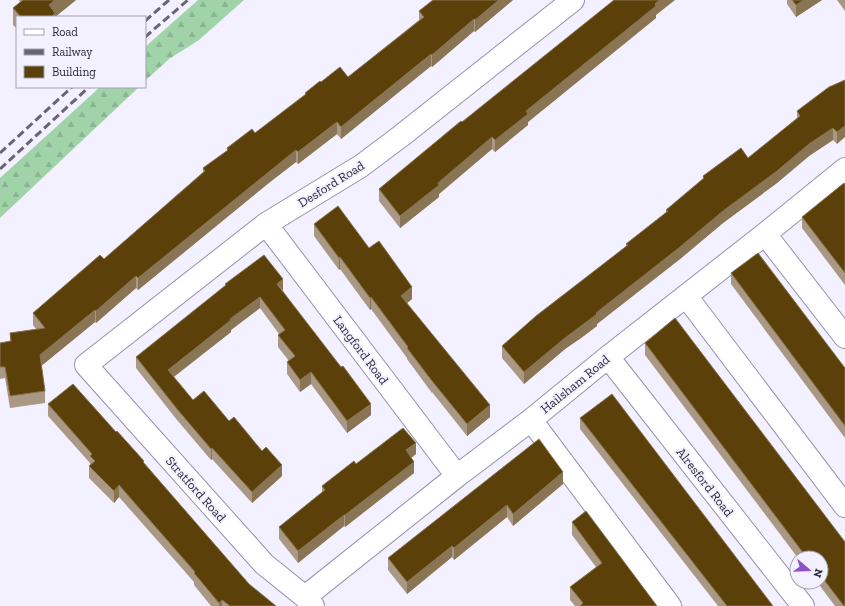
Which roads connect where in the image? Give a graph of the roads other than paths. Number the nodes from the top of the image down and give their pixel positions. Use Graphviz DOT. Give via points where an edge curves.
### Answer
graph roads {
  1 [pos="573,0"];
  2 [pos="845,169"];
  3 [pos="266,224"];
  4 [pos="766,234"];
  5 [pos="686,296"];
  6 [pos="845,336"];
  7 [pos="608,357"];
  8 [pos="86,365"];
  9 [pos="531,420"];
  10 [pos="457,476"];
  11 [pos="845,506"];
  12 [pos="309,602"];
  13 [pos="670,606"];
  14 [pos="803,606"];
  1 -- 3 [label="street, Desford Road" via="361,166"];
  2 -- 4 [label="street, Hailsham Road"];
  3 -- 8 [label="street, Desford Road"];
  3 -- 10 [label="street, Langford Road"];
  4 -- 5 [label="street, Hailsham Road"];
  4 -- 6 [label="street"];
  5 -- 7 [label="street, Hailsham Road"];
  5 -- 11 [label="street"];
  7 -- 9 [label="street, Hailsham Road"];
  7 -- 14 [label="street, Alresford Road"];
  8 -- 12 [label="street, Stratford Road" via="264,564"];
  9 -- 10 [label="street, Hailsham Road"];
  9 -- 13 [label="street"];
  10 -- 12 [label="street, Hailsham Road"];
}
